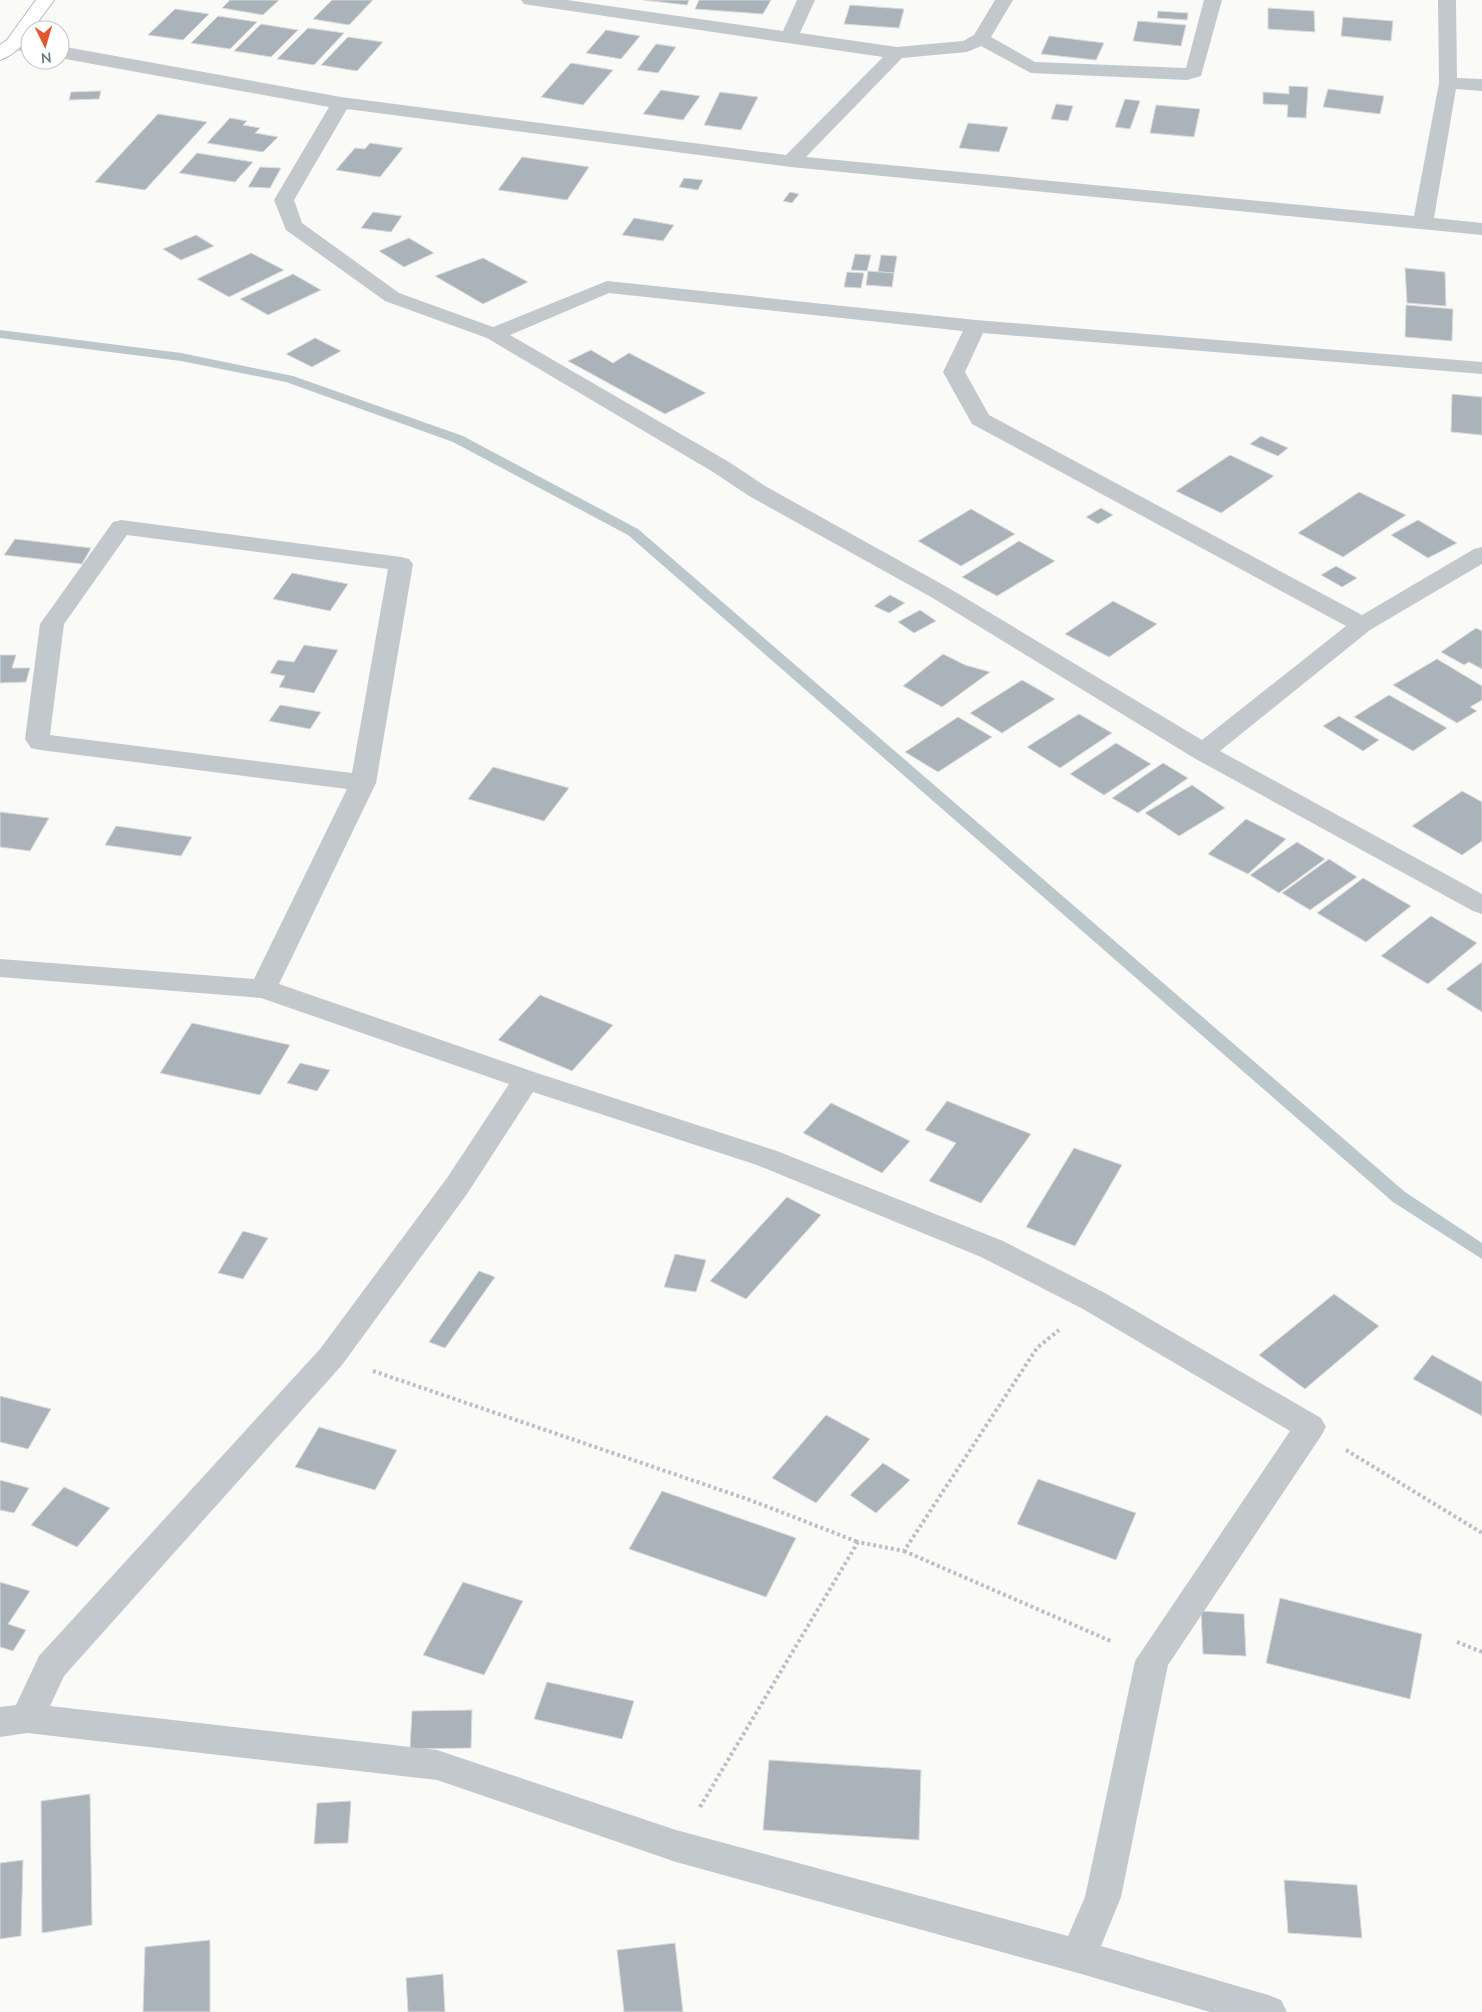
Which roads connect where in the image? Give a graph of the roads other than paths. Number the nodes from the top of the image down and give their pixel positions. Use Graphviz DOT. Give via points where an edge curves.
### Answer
graph roads {
  1 [pos="46,0"];
  2 [pos="530,0"];
  3 [pos="806,0"];
  4 [pos="1004,0"];
  5 [pos="1213,0"];
  6 [pos="1447,0"];
  7 [pos="582,3"];
  8 [pos="789,38"];
  9 [pos="981,39"];
  10 [pos="14,48"];
  11 [pos="897,53"];
  12 [pos="70,54"];
  13 [pos="1448,82"];
  14 [pos="1482,85"];
  15 [pos="341,103"];
  16 [pos="792,161"];
  17 [pos="1423,222"];
  18 [pos="1482,229"];
  19 [pos="976,326"];
  20 [pos="494,334"];
  21 [pos="1482,368"];
  22 [pos="1482,554"];
  23 [pos="1362,625"];
  24 [pos="1203,752"];
  25 [pos="363,783"];
  26 [pos="1482,905"];
  27 [pos="0,968"];
  28 [pos="263,989"];
  29 [pos="527,1080"];
  30 [pos="13,1720"];
  31 [pos="1078,1956"];
  32 [pos="1268,2012"];
  1 -- 10 [label="street"];
  2 -- 7 [label="street"];
  3 -- 8 [label="street"];
  4 -- 9 [label="street"];
  5 -- 9 [label="street" via="1194,72 1187,74 1031,67"];
  6 -- 13 [label="street"];
  7 -- 8 [label="street"];
  8 -- 11 [label="street"];
  9 -- 11 [label="street" via="968,46"];
  11 -- 16 [label="street"];
  12 -- 15 [label="street"];
  13 -- 14 [label="street"];
  13 -- 17 [label="street"];
  15 -- 16 [label="street"];
  15 -- 20 [label="street" via="284,200 293,226 392,297"];
  16 -- 17 [label="street"];
  17 -- 18 [label="street"];
  19 -- 20 [label="street" via="607,287"];
  19 -- 21 [label="street"];
  19 -- 23 [label="street" via="954,372 980,419"];
  20 -- 24 [label="street" via="757,491 939,592"];
  22 -- 23 [label="street"];
  23 -- 24 [label="street"];
  24 -- 26 [label="street"];
  25 -- 25 [label="street" via="401,564 121,527 52,624 37,739 40,742"];
  25 -- 28 [label="street"];
  27 -- 28 [label="street"];
  28 -- 29 [label="street"];
  29 -- 30 [label="street" via="457,1186 331,1357 51,1666"];
  29 -- 31 [label="street" via="767,1158 992,1249 1094,1301 1310,1427 1152,1660 1103,1897"];
  30 -- 31 [label="street" via="437,1766 676,1846"];
  31 -- 32 [label="street"];
}
